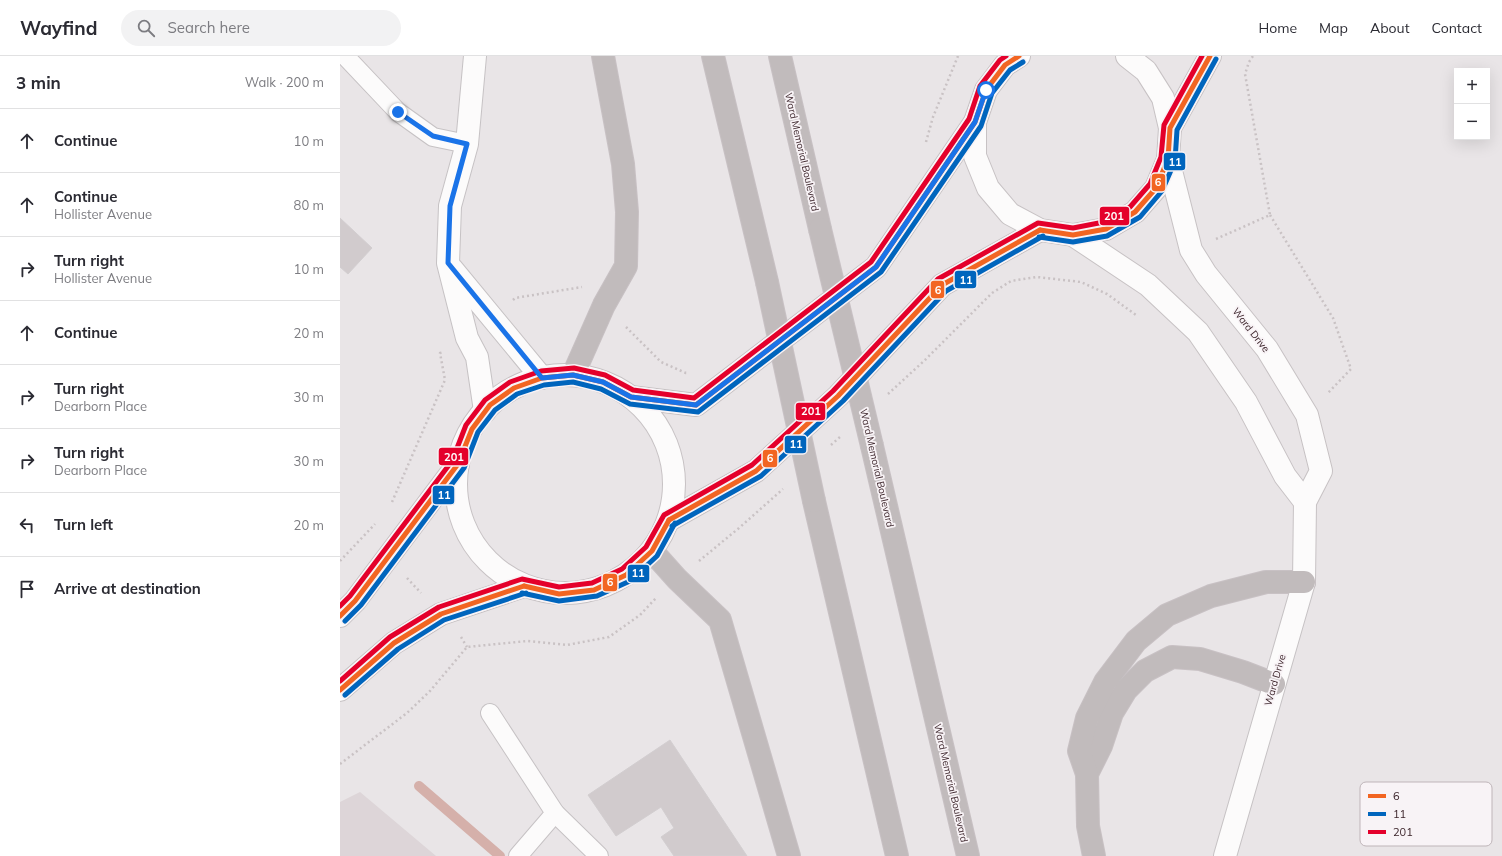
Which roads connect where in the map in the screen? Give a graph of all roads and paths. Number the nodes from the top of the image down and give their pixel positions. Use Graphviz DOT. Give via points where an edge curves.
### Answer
graph roads {
  1 [pos="345,56"];
  2 [pos="475,56"];
  3 [pos="603,56"];
  4 [pos="713,56"];
  5 [pos="780,56"];
  6 [pos="1019,56"];
  7 [pos="1127,56"];
  8 [pos="1210,56"];
  9 [pos="1247,56"];
  10 [pos="1253,56"];
  11 [pos="1250,60"];
  12 [pos="975,122"];
  13 [pos="1170,128"];
  14 [pos="467,144"];
  15 [pos="1168,159"];
  16 [pos="1270,214"];
  17 [pos="1040,230"];
  18 [pos="1073,235"];
  19 [pos="1212,240"];
  20 [pos="448,263"];
  21 [pos="587,290"];
  22 [pos="509,304"];
  23 [pos="1128,309"];
  24 [pos="446,350"];
  25 [pos="573,375"];
  26 [pos="542,378"];
  27 [pos="631,397"];
  28 [pos="885,397"];
  29 [pos="485,411"];
  30 [pos="1306,415"];
  31 [pos="844,434"];
  32 [pos="826,449"];
  33 [pos="458,464"];
  34 [pos="786,486"];
  35 [pos="1305,502"];
  36 [pos="390,508"];
  37 [pos="379,520"];
  38 [pos="669,520"];
  39 [pos="652,551"];
  40 [pos="340,561"];
  41 [pos="698,562"];
  42 [pos="403,573"];
  43 [pos="1304,582"];
  44 [pos="524,586"];
  45 [pos="661,594"];
  46 [pos="423,595"];
  47 [pos="340,616"];
  48 [pos="459,635"];
  49 [pos="468,647"];
  50 [pos="1274,684"];
  51 [pos="340,690"];
  52 [pos="490,713"];
  53 [pos="340,764"];
  54 [pos="1086,774"];
  55 [pos="555,812"];
  56 [pos="518,856"];
  57 [pos="600,856"];
  58 [pos="789,856"];
  59 [pos="897,856"];
  60 [pos="968,856"];
  61 [pos="1094,856"];
  62 [pos="1225,856"];
  1 -- 14 [label="lane" via="398,112 433,136"];
  2 -- 14 [label="main road"];
  3 -- 25 [label="highway" via="622,164 627,212 626,266 604,305"];
  4 -- 59 [label="highway, bridge"];
  5 -- 60 [label="highway, Ward Memorial Boulevard, bridge"];
  6 -- 12 [label="main road" via="1005,65 986,90"];
  7 -- 13 [label="main road" via="1146,71 1162,98"];
  8 -- 13 [label="main road"];
  9 -- 11 [label="path"];
  10 -- 11 [label="path"];
  11 -- 16 [label="path" via="1245,74"];
  12 -- 17 [label="main road" via="975,156 988,188 1010,214"];
  12 -- 27 [label="main road" via="876,267 696,405"];
  13 -- 15 [label="main road"];
  14 -- 20 [label="main road" via="450,206"];
  15 -- 18 [label="main road" via="1156,188 1136,212 1106,229"];
  15 -- 30 [label="main road, Ward Drive" via="1191,250 1206,274 1267,349"];
  16 -- 19 [label="path"];
  16 -- 30 [label="path" via="1333,318 1351,369"];
  17 -- 18 [label="main road"];
  17 -- 38 [label="main road" via="942,285 838,396 756,471"];
  18 -- 35 [label="main road" via="1148,285 1198,332 1246,402 1285,476"];
  20 -- 26 [label="main road"];
  20 -- 29 [label="main road" via="467,338 477,357"];
  21 -- 22 [label="path" via="584,287 515,298"];
  23 -- 28 [label="path" via="1107,294 1081,282 1037,277 1011,281 992,293"];
  24 -- 36 [label="path" via="440,353 445,380"];
  25 -- 26 [label="main road"];
  25 -- 27 [label="main road" via="603,382"];
  26 -- 29 [label="main road" via="514,388"];
  27 -- 38 [label="main road" via="655,421 670,452 675,486"];
  29 -- 33 [label="main road" via="472,429"];
  30 -- 35 [label="main road, Ward Drive" via="1321,471"];
  31 -- 32 [label="path"];
  33 -- 44 [label="main road" via="457,501 469,537 492,567"];
  33 -- 47 [label="main road" via="355,601"];
  34 -- 41 [label="path"];
  35 -- 43 [label="main road, Ward Drive"];
  37 -- 40 [label="path"];
  38 -- 39 [label="main road"];
  39 -- 44 [label="main road" via="626,575 594,590 559,594"];
  39 -- 58 [label="highway" via="720,620"];
  42 -- 46 [label="path"];
  43 -- 50 [label="main road, Ward Drive"];
  43 -- 54 [label="highway" via="1266,582 1211,596 1167,615 1136,641 1105,682 1087,718 1079,751"];
  44 -- 51 [label="main road" via="441,614 394,644"];
  45 -- 49 [label="path" via="640,615 609,637 568,644 527,641"];
  48 -- 49 [label="path"];
  49 -- 53 [label="path" via="408,713"];
  50 -- 54 [label="highway" via="1200,659 1172,657 1145,671 1126,690 1112,713 1101,746"];
  50 -- 62 [label="main road, Ward Drive"];
  52 -- 55 [label="lane"];
  54 -- 61 [label="highway" via="1088,826"];
  55 -- 56 [label="lane"];
  55 -- 57 [label="lane"];
}
